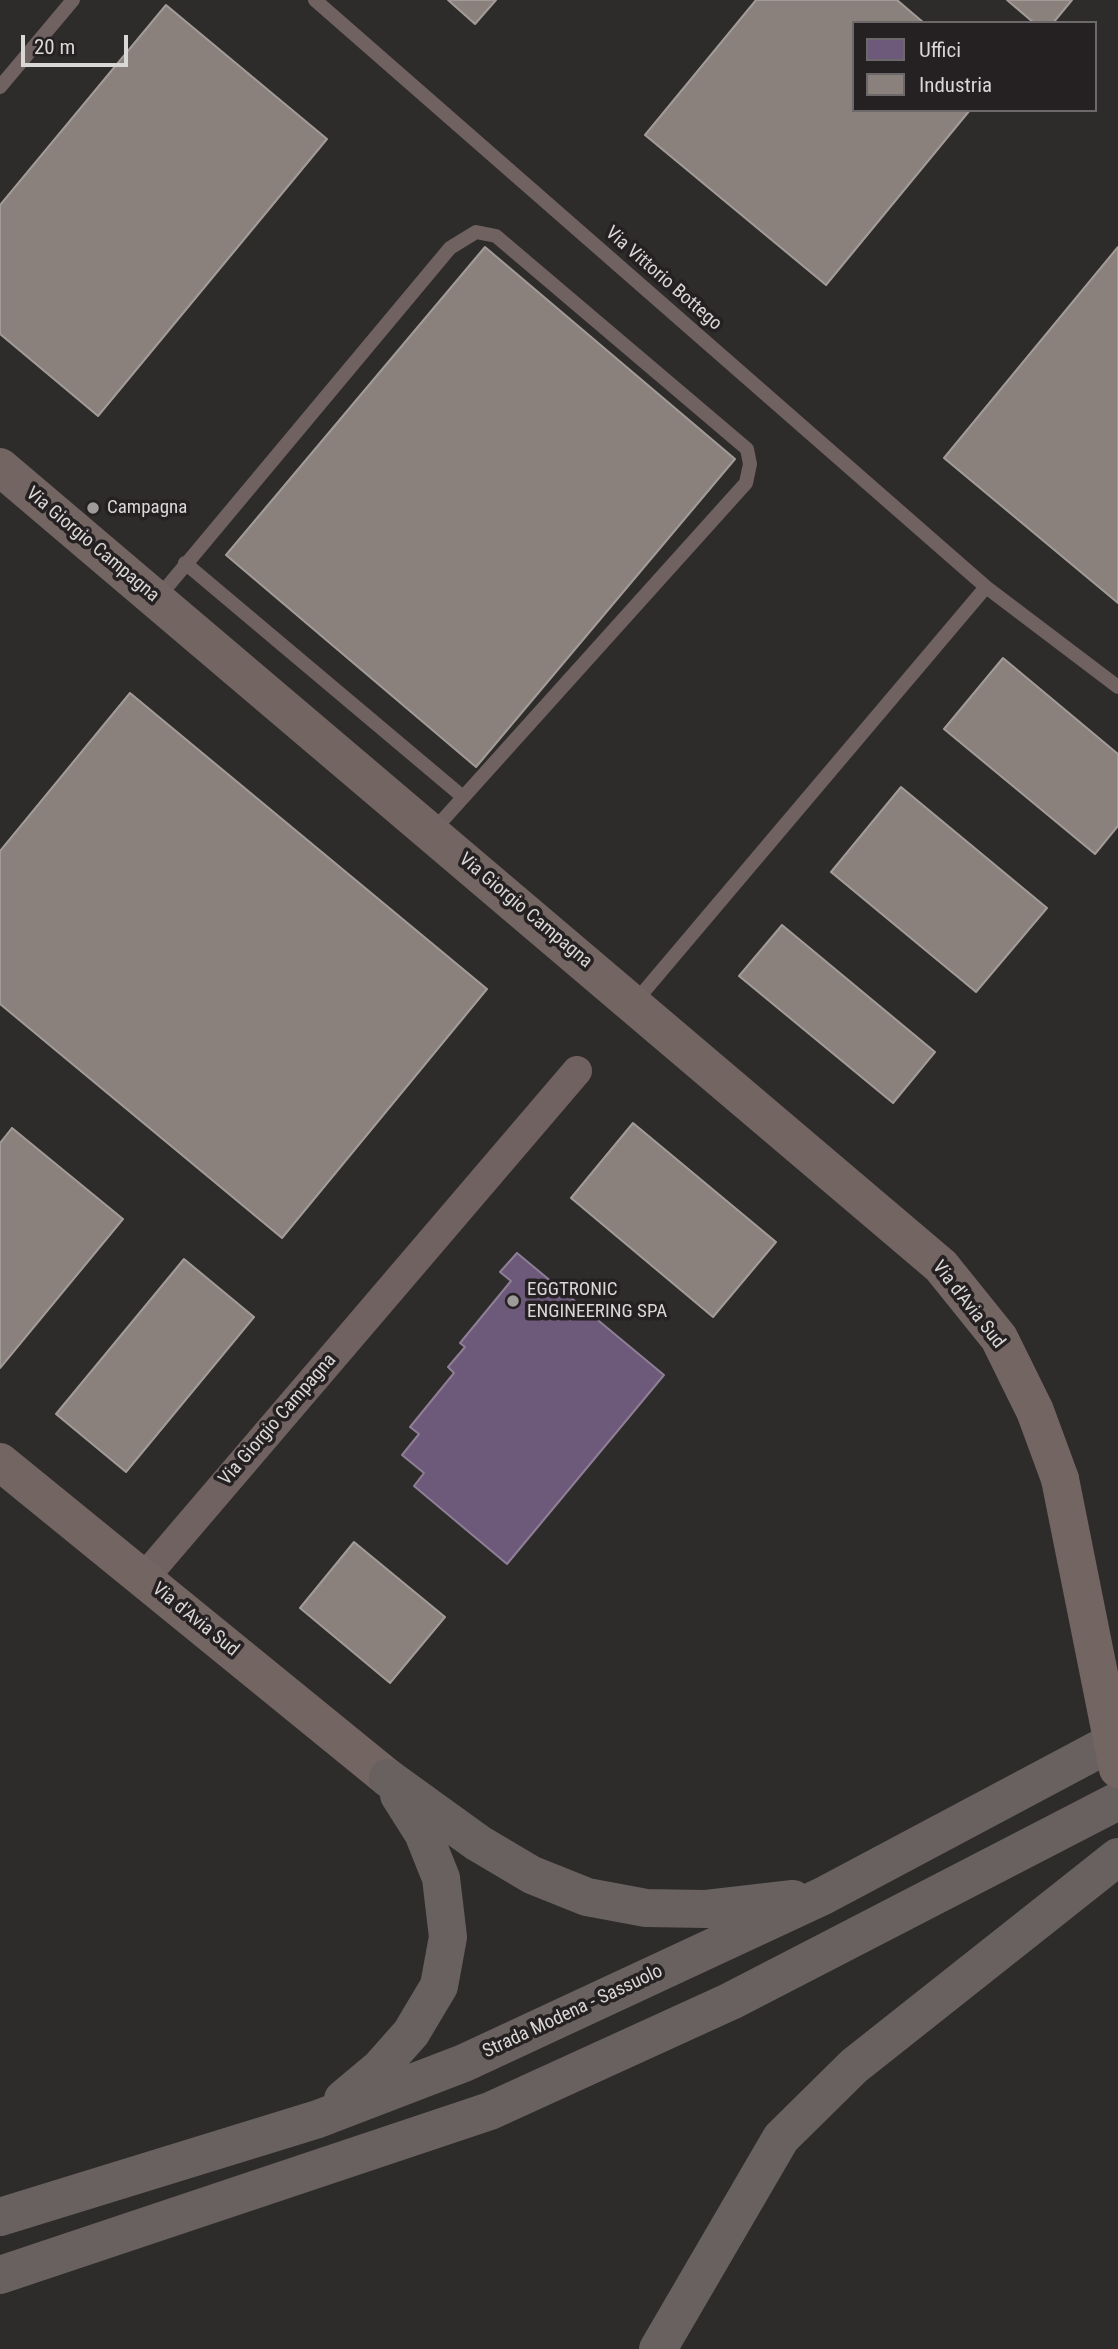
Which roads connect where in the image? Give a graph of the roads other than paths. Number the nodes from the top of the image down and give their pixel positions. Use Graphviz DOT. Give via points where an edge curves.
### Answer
graph roads {
  1 [pos="73,0"];
  2 [pos="315,0"];
  3 [pos="0,87"];
  4 [pos="0,467"];
  5 [pos="186,564"];
  6 [pos="986,587"];
  7 [pos="156,600"];
  8 [pos="1118,687"];
  9 [pos="463,797"];
  10 [pos="431,832"];
  11 [pos="634,1003"];
  12 [pos="577,1071"];
  13 [pos="0,1462"];
  14 [pos="144,1578"];
  15 [pos="1118,1739"];
  16 [pos="1118,1769"];
  17 [pos="388,1779"];
  18 [pos="1118,1801"];
  19 [pos="1118,1857"];
  20 [pos="823,1896"];
  21 [pos="318,2119"];
  22 [pos="0,2217"];
  23 [pos="0,2275"];
  24 [pos="658,2349"];
  1 -- 3 [label="lane"];
  2 -- 6 [label="lane, Via Vittorio Bottego"];
  4 -- 7 [label="street, Via Giorgio Campagna"];
  5 -- 7 [label="lane"];
  5 -- 9 [label="lane"];
  5 -- 9 [label="lane" via="450,248 476,232 496,236 747,449 750,464 746,483"];
  6 -- 8 [label="lane, Via Vittorio Bottego"];
  6 -- 11 [label="lane"];
  7 -- 10 [label="street, Via Giorgio Campagna"];
  9 -- 10 [label="lane"];
  10 -- 11 [label="street, Via Giorgio Campagna"];
  11 -- 16 [label="street, Via d'Avia Sud, bridge" via="941,1266 999,1338 1035,1411 1060,1479"];
  12 -- 14 [label="street, Via Giorgio Campagna"];
  13 -- 14 [label="street, Via d'Avia Sud"];
  14 -- 17 [label="street, Via d'Avia Sud"];
  15 -- 20 [label="highway, Strada Modena - Sassuolo"];
  17 -- 20 [label="highway" via="478,1843 532,1875 587,1897 646,1908 706,1909"];
  17 -- 21 [label="highway" via="423,1833 441,1878 448,1937 439,1986 411,2033 380,2068"];
  18 -- 23 [label="highway" via="731,2001 490,2111"];
  19 -- 24 [label="highway" via="854,2066 781,2138"];
  20 -- 21 [label="highway, Strada Modena - Sassuolo" via="464,2063"];
  21 -- 22 [label="highway, Strada Modena - Sassuolo"];
}
